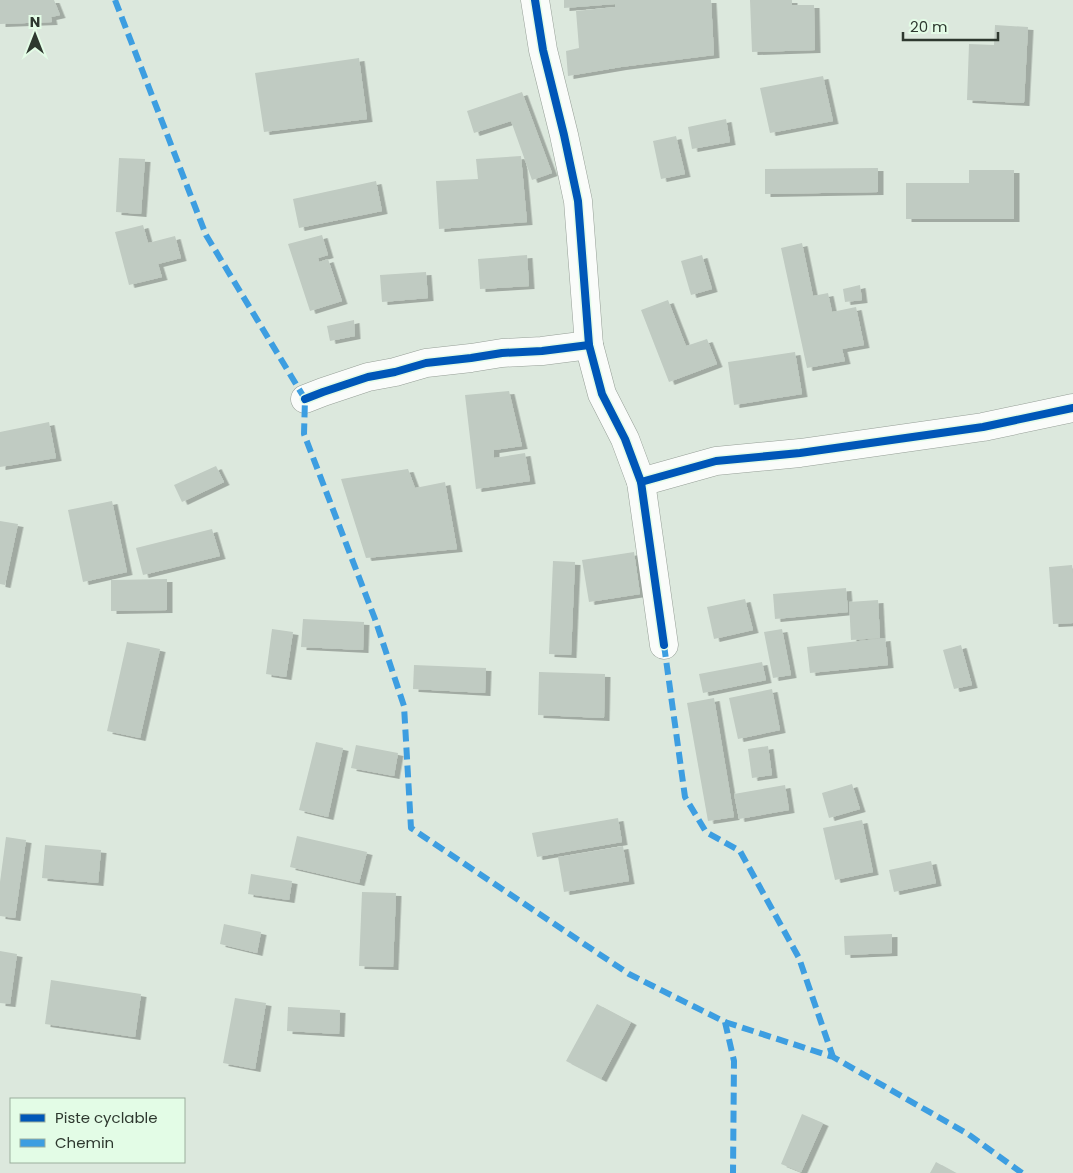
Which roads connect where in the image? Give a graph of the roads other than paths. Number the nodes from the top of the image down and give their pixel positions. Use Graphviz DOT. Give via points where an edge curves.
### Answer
graph roads {
  1 [pos="535,0"];
  2 [pos="589,345"];
  3 [pos="305,400"];
  4 [pos="1073,408"];
  5 [pos="641,482"];
  6 [pos="664,645"];
  1 -- 2 [label="street" via="543,50 578,201"];
  2 -- 3 [label="street" via="426,363 368,377"];
  2 -- 5 [label="street" via="602,394 625,439"];
  4 -- 5 [label="street" via="982,427 716,462"];
  5 -- 6 [label="street"];
}
